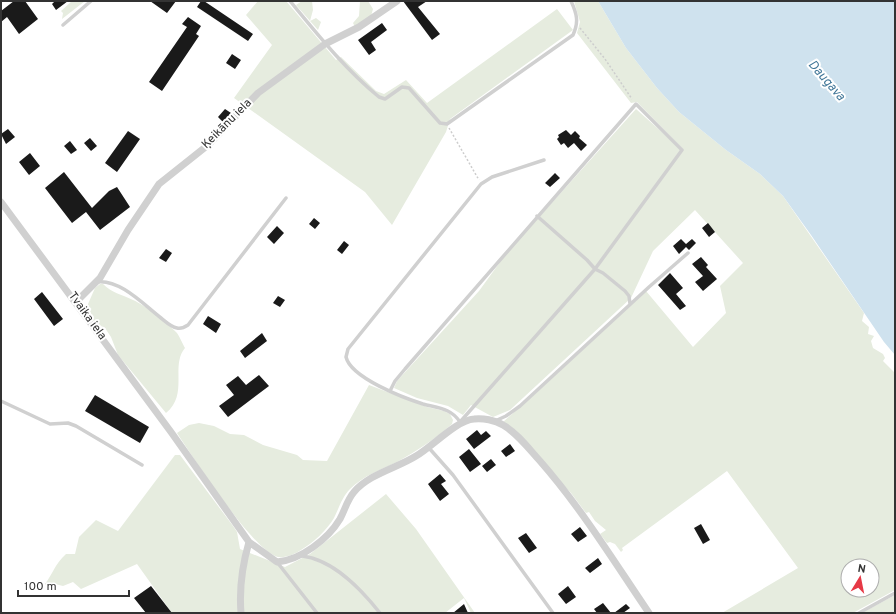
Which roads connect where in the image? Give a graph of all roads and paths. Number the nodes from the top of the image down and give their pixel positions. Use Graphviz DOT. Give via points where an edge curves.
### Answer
graph roads {
  1 [pos="91,1"];
  2 [pos="290,1"];
  3 [pos="397,1"];
  4 [pos="571,1"];
  5 [pos="63,25"];
  6 [pos="578,25"];
  7 [pos="325,44"];
  8 [pos="636,104"];
  9 [pos="447,124"];
  10 [pos="544,160"];
  11 [pos="481,184"];
  12 [pos="286,198"];
  13 [pos="1,202"];
  14 [pos="537,216"];
  15 [pos="688,253"];
  16 [pos="595,269"];
  17 [pos="95,283"];
  18 [pos="76,302"];
  19 [pos="630,304"];
  20 [pos="390,391"];
  21 [pos="1,401"];
  22 [pos="494,421"];
  23 [pos="460,422"];
  24 [pos="429,447"];
  25 [pos="142,465"];
  26 [pos="249,542"];
  27 [pos="299,555"];
  28 [pos="277,562"];
  29 [pos="895,593"];
  30 [pos="242,613"];
  31 [pos="317,613"];
  32 [pos="380,613"];
  33 [pos="553,613"];
  34 [pos="648,613"];
  35 [pos="859,613"];
  1 -- 5 [label="lane"];
  2 -- 7 [label="lane"];
  3 -- 7 [label="street, Ķeikānu iela" via="359,27"];
  4 -- 6 [label="lane" via="577,13"];
  6 -- 8 [label="path"];
  6 -- 9 [label="lane" via="573,35"];
  7 -- 9 [label="lane" via="379,97 385,99 402,87 409,88 440,123"];
  7 -- 17 [label="street, Ķeikānu iela" via="258,93 208,146 159,184"];
  8 -- 14 [label="lane"];
  8 -- 16 [label="lane" via="682,150"];
  9 -- 11 [label="path"];
  10 -- 11 [label="lane" via="492,177"];
  11 -- 20 [label="lane" via="392,293 347,353 347,362 351,368"];
  12 -- 17 [label="lane" via="184,328 172,326 111,283"];
  13 -- 18 [label="street, Tvaika iela"];
  14 -- 16 [label="lane"];
  14 -- 20 [label="lane" via="405,369"];
  15 -- 19 [label="lane"];
  16 -- 19 [label="lane" via="629,296"];
  16 -- 23 [label="lane"];
  17 -- 18 [label="street, Ķeikānu iela"];
  18 -- 26 [label="street, Tvaika iela"];
  19 -- 22 [label="lane" via="520,406"];
  20 -- 23 [label="lane" via="453,413"];
  21 -- 25 [label="lane" via="50,424 68,423 76,426"];
  22 -- 23 [label="street" via="474,419"];
  22 -- 34 [label="street" via="512,432 570,497"];
  23 -- 24 [label="street"];
  24 -- 27 [label="street" via="361,485 347,503 334,528"];
  24 -- 33 [label="lane" via="453,474"];
  26 -- 28 [label="street, Tvaika iela"];
  26 -- 30 [label="street" via="242,571"];
  27 -- 28 [label="street"];
  27 -- 32 [label="lane" via="310,556 337,571 364,593"];
  28 -- 31 [label="lane"];
  29 -- 35 [label="lane"];
}
